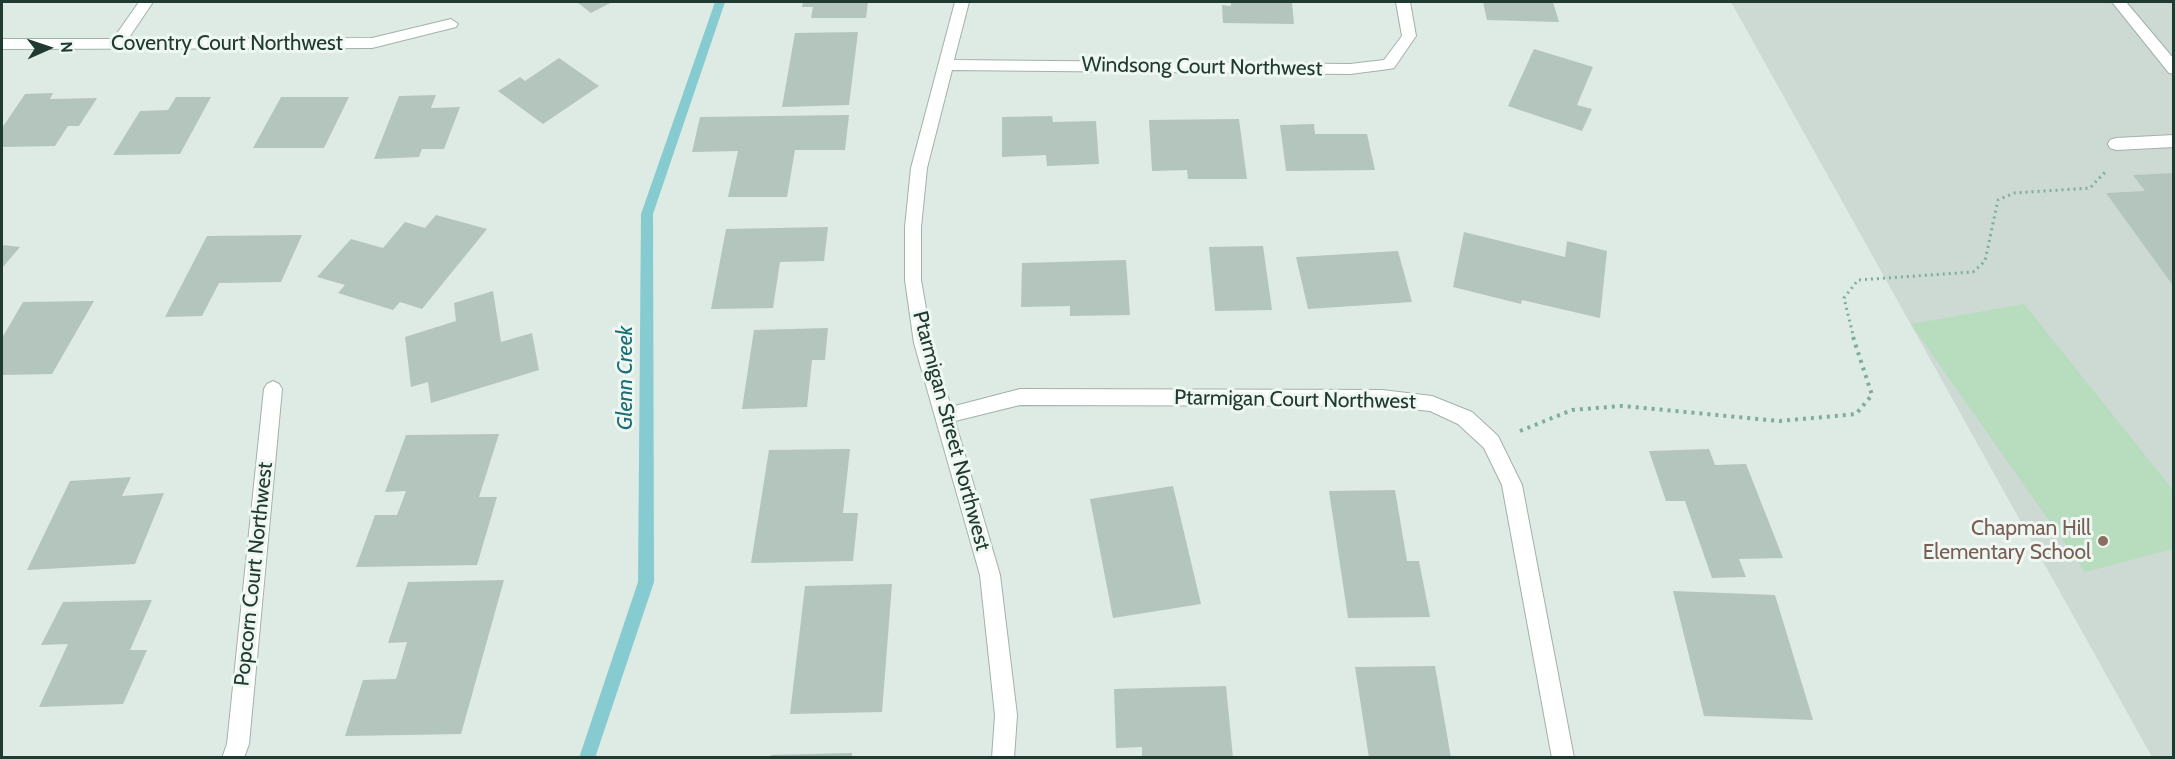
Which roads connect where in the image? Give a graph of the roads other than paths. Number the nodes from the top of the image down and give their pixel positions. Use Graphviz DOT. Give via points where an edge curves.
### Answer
graph roads {
  1 [pos="146,2"];
  2 [pos="962,2"];
  3 [pos="1403,2"];
  4 [pos="2119,2"];
  5 [pos="451,24"];
  6 [pos="2,44"];
  7 [pos="116,45"];
  8 [pos="946,65"];
  9 [pos="2174,69"];
  10 [pos="2174,141"];
  11 [pos="2116,144"];
  12 [pos="273,390"];
  13 [pos="944,417"];
  14 [pos="233,758"];
  15 [pos="1003,758"];
  16 [pos="1563,758"];
  1 -- 7 [label="street"];
  2 -- 8 [label="street, Ptarmigan Street Northwest"];
  3 -- 8 [label="street, Windsong Court Northwest" via="1409,36 1389,64 1350,69"];
  4 -- 9 [label="street"];
  5 -- 7 [label="street, Coventry Court Northwest" via="372,43"];
  6 -- 7 [label="street, Coventry Court Northwest"];
  8 -- 13 [label="street, Ptarmigan Street Northwest" via="919,168 913,227 914,280 923,343"];
  10 -- 11 [label="street"];
  12 -- 14 [label="street, Popcorn Court Northwest" via="238,744"];
  13 -- 15 [label="street, Ptarmigan Street Northwest" via="990,575 1006,715"];
  13 -- 16 [label="street, Ptarmigan Court Northwest" via="1020,397 1382,398 1432,404 1465,418 1491,442 1512,485"];
}
